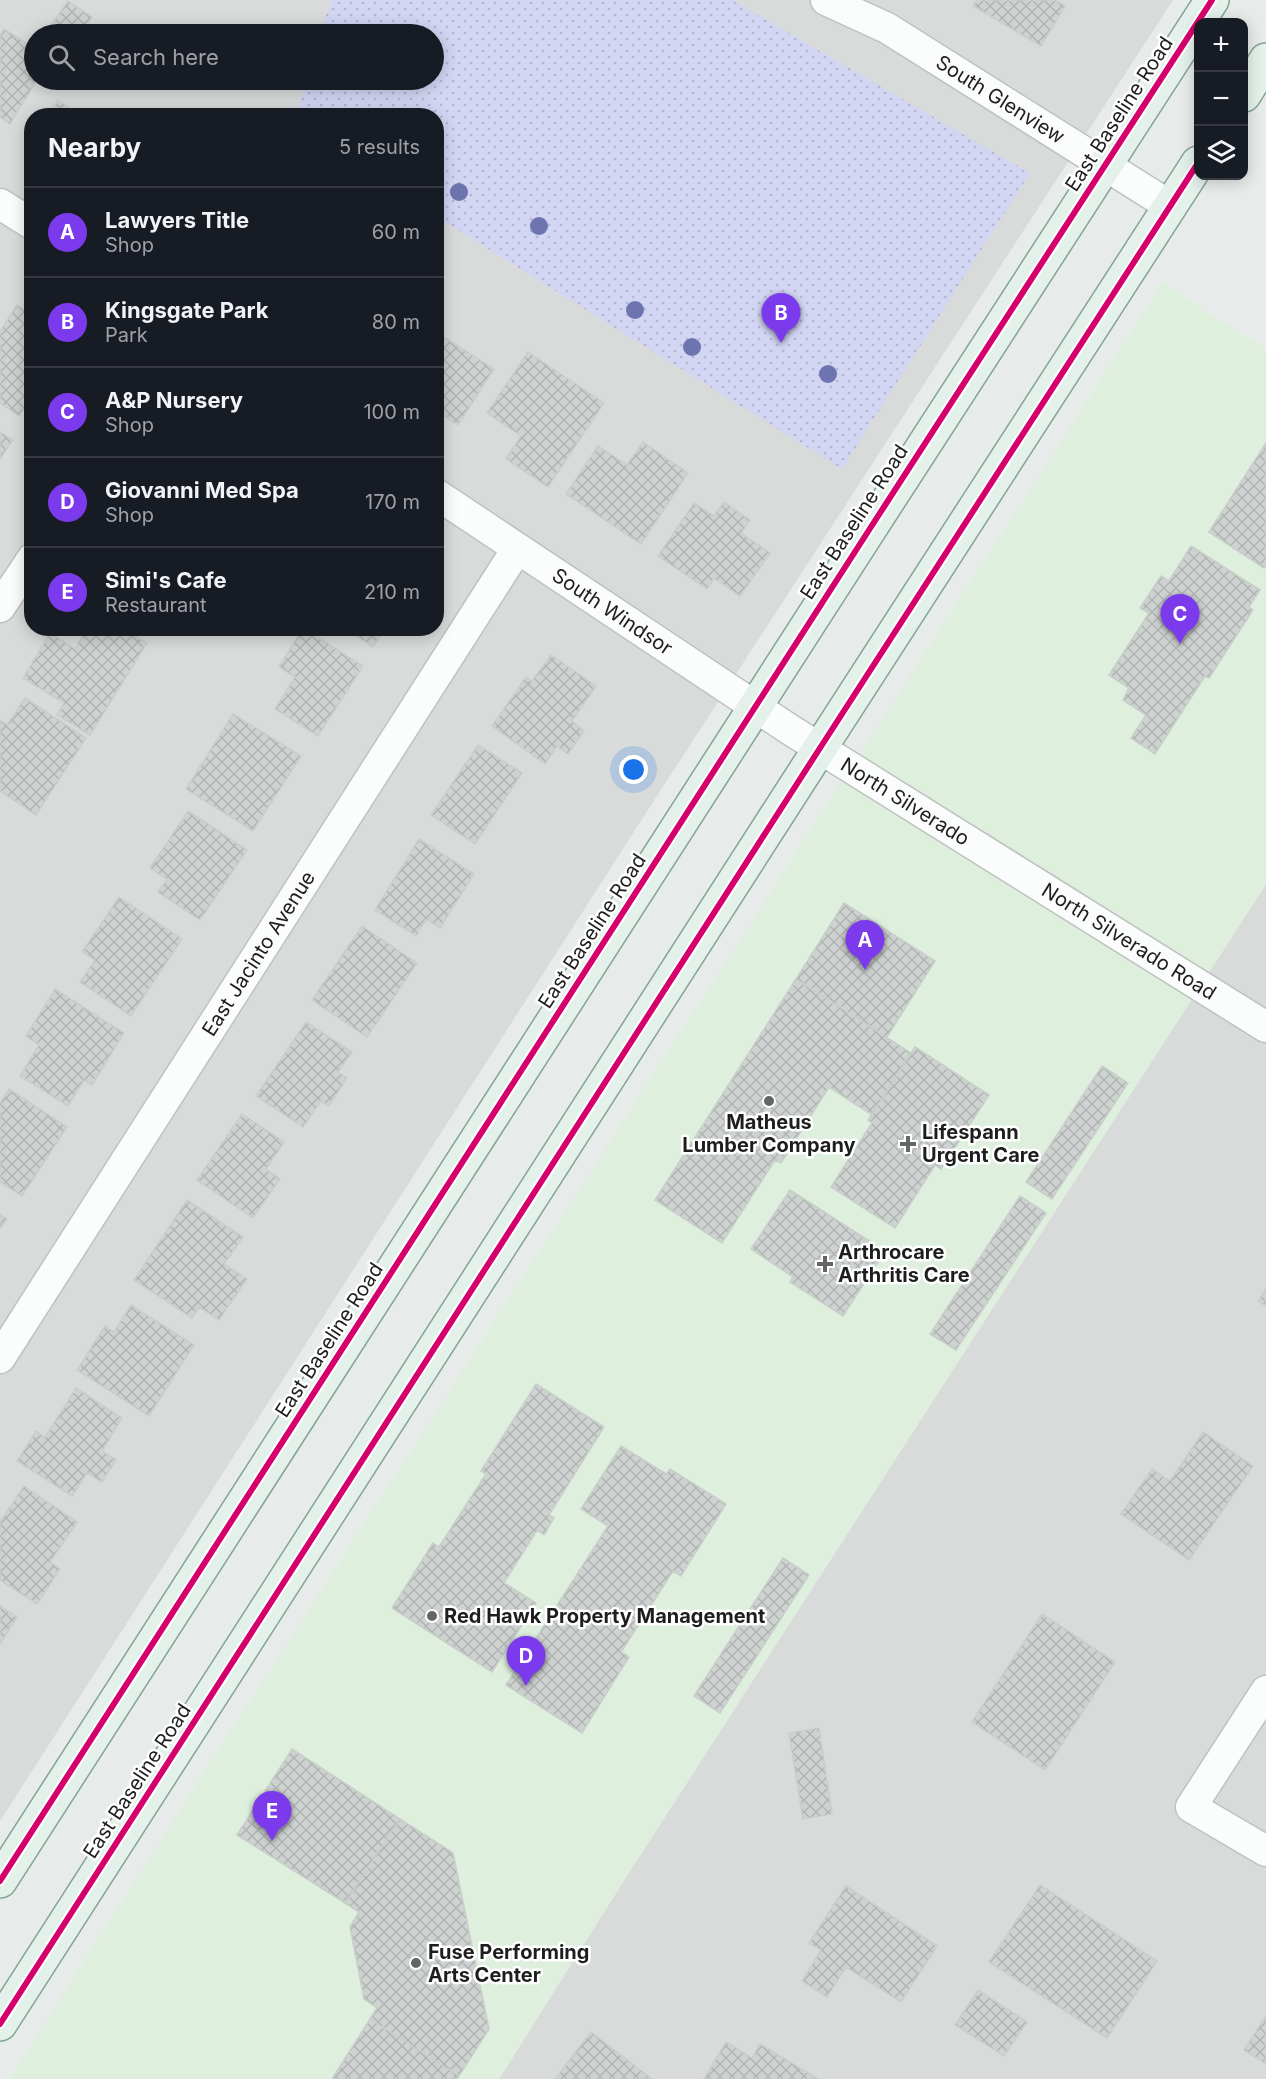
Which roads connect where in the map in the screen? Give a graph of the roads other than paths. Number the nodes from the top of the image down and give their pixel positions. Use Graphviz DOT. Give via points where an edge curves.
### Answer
graph roads {
  1 [pos="826,0"];
  2 [pos="1212,0"];
  3 [pos="878,11"];
  4 [pos="1266,60"];
  5 [pos="1248,89"];
  6 [pos="1106,165"];
  7 [pos="1194,170"];
  8 [pos="0,204"];
  9 [pos="1170,206"];
  10 [pos="24,219"];
  11 [pos="444,499"];
  12 [pos="518,549"];
  13 [pos="24,571"];
  14 [pos="0,608"];
  15 [pos="756,707"];
  16 [pos="789,729"];
  17 [pos="820,748"];
  18 [pos="991,856"];
  19 [pos="1266,1027"];
  20 [pos="0,1358"];
  21 [pos="1266,1691"];
  22 [pos="1266,1851"];
  23 [pos="0,1881"];
  24 [pos="0,2024"];
  1 -- 3 [label="street, South Glenview"];
  2 -- 6 [label="main road, East Baseline Road"];
  3 -- 6 [label="street, South Glenview" via="887,28"];
  4 -- 5 [label="main road"];
  6 -- 9 [label="street, South Glenview"];
  6 -- 15 [label="main road, East Baseline Road"];
  7 -- 9 [label="main road, East Baseline Road"];
  8 -- 10 [label="street"];
  9 -- 17 [label="main road, East Baseline Road"];
  11 -- 12 [label="street, South Windsor"];
  12 -- 15 [label="street, South Windsor"];
  12 -- 20 [label="street, East Jacinto Avenue"];
  13 -- 14 [label="street"];
  15 -- 16 [label="street, South Windsor"];
  15 -- 23 [label="main road, East Baseline Road"];
  16 -- 17 [label="street, North Silverado"];
  17 -- 18 [label="street, North Silverado"];
  17 -- 24 [label="main road, East Baseline Road"];
  18 -- 19 [label="street, North Silverado Road"];
  21 -- 22 [label="street" via="1191,1807"];
}
